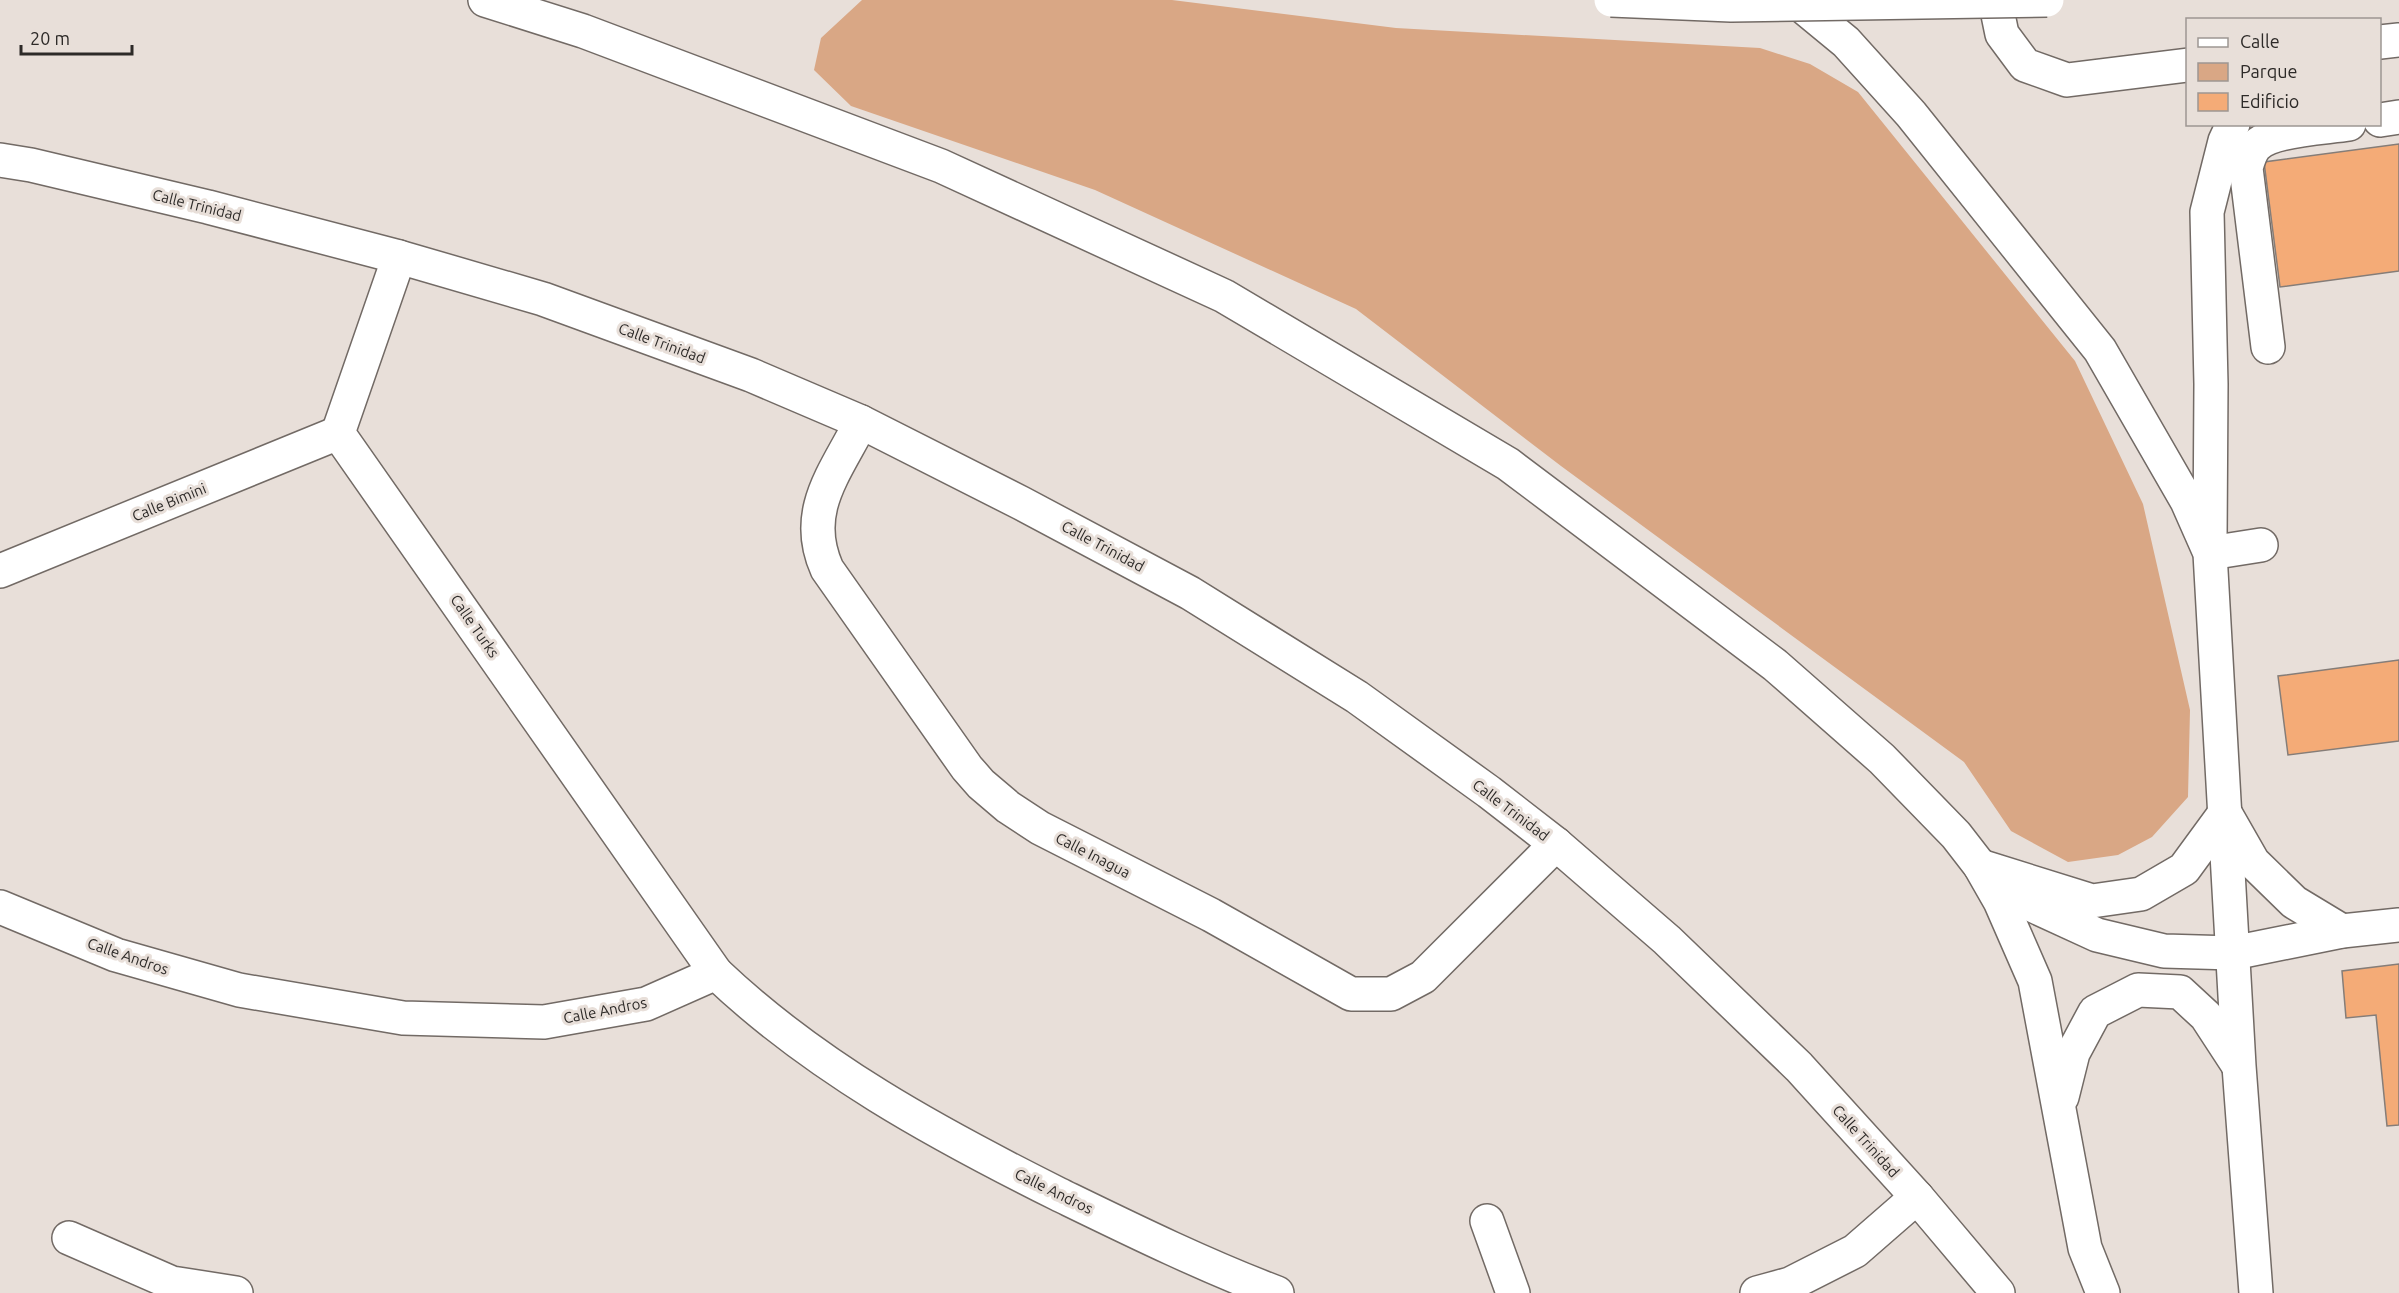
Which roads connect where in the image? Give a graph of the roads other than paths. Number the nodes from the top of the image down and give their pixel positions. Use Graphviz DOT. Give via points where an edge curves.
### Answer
graph roads {
  1 [pos="485,0"];
  2 [pos="1611,0"];
  3 [pos="1795,0"];
  4 [pos="1995,0"];
  5 [pos="2047,0"];
  6 [pos="2399,40"];
  7 [pos="2381,42"];
  8 [pos="2186,65"];
  9 [pos="2399,117"];
  10 [pos="2381,120"];
  11 [pos="2232,126"];
  12 [pos="2336,126"];
  13 [pos="0,159"];
  14 [pos="399,257"];
  15 [pos="2268,347"];
  16 [pos="861,422"];
  17 [pos="338,433"];
  18 [pos="2261,545"];
  19 [pos="2210,553"];
  20 [pos="0,571"];
  21 [pos="2225,813"];
  22 [pos="1556,844"];
  23 [pos="1980,866"];
  24 [pos="0,907"];
  25 [pos="2399,925"];
  26 [pos="2342,931"];
  27 [pos="2232,953"];
  28 [pos="716,973"];
  29 [pos="2239,1066"];
  30 [pos="2060,1108"];
  31 [pos="1917,1197"];
  32 [pos="1487,1221"];
  33 [pos="69,1238"];
  34 [pos="171,1288"];
  35 [pos="236,1293"];
  36 [pos="1277,1293"];
  37 [pos="1513,1293"];
  38 [pos="1757,1293"];
  39 [pos="1998,1293"];
  40 [pos="2103,1293"];
  41 [pos="2256,1293"];
  1 -- 23 [label="street" via="583,32 941,165 1224,296 1509,464 1775,665 1882,759 1956,834"];
  2 -- 5 [label="street, bridge" via="1731,5"];
  3 -- 19 [label="street" via="1846,42 1911,114 2100,350 2187,501"];
  4 -- 8 [label="street" via="2002,34 2025,65 2067,80"];
  6 -- 7 [label="street"];
  9 -- 10 [label="street"];
  11 -- 19 [label="street" via="2207,212"];
  12 -- 15 [label="street" via="2263,140 2254,148 2246,168"];
  13 -- 14 [label="street, Calle Trinidad"];
  14 -- 16 [label="street, Calle Trinidad" via="554,303 751,375"];
  14 -- 17 [label="street"];
  16 -- 22 [label="street, Calle Trinidad" via="1190,593 1357,697"];
  16 -- 22 [label="street, Calle Inagua" via="821,499 818,537 824,562 967,768 1008,807 1040,828 1211,915 1350,994 1391,994 1423,977"];
  17 -- 20 [label="street, Calle Bimini"];
  17 -- 28 [label="street, Calle Turks"];
  18 -- 19 [label="street"];
  19 -- 21 [label="street"];
  21 -- 23 [label="street" via="2184,869 2142,894 2092,901"];
  21 -- 26 [label="street" via="2253,862 2294,902"];
  21 -- 27 [label="street"];
  22 -- 31 [label="street, Calle Trinidad" via="1667,940 1799,1067"];
  23 -- 27 [label="street" via="2034,906 2097,935 2164,951"];
  23 -- 30 [label="street" via="2035,981"];
  24 -- 28 [label="street, Calle Andros" via="116,955 239,990 403,1018 544,1022 646,1004"];
  25 -- 26 [label="street"];
  26 -- 27 [label="street"];
  27 -- 29 [label="street"];
  28 -- 36 [label="street, Calle Andros" via="754,1009 900,1110 1148,1238"];
  29 -- 30 [label="street" via="2206,1016 2180,992 2138,990 2095,1012 2073,1053"];
  29 -- 41 [label="street"];
  30 -- 40 [label="street" via="2085,1248"];
  31 -- 38 [label="street" via="1855,1251 1790,1284"];
  31 -- 39 [label="street, Calle Trinidad"];
  32 -- 37 [label="street"];
  33 -- 34 [label="street"];
  34 -- 35 [label="street"];
}
